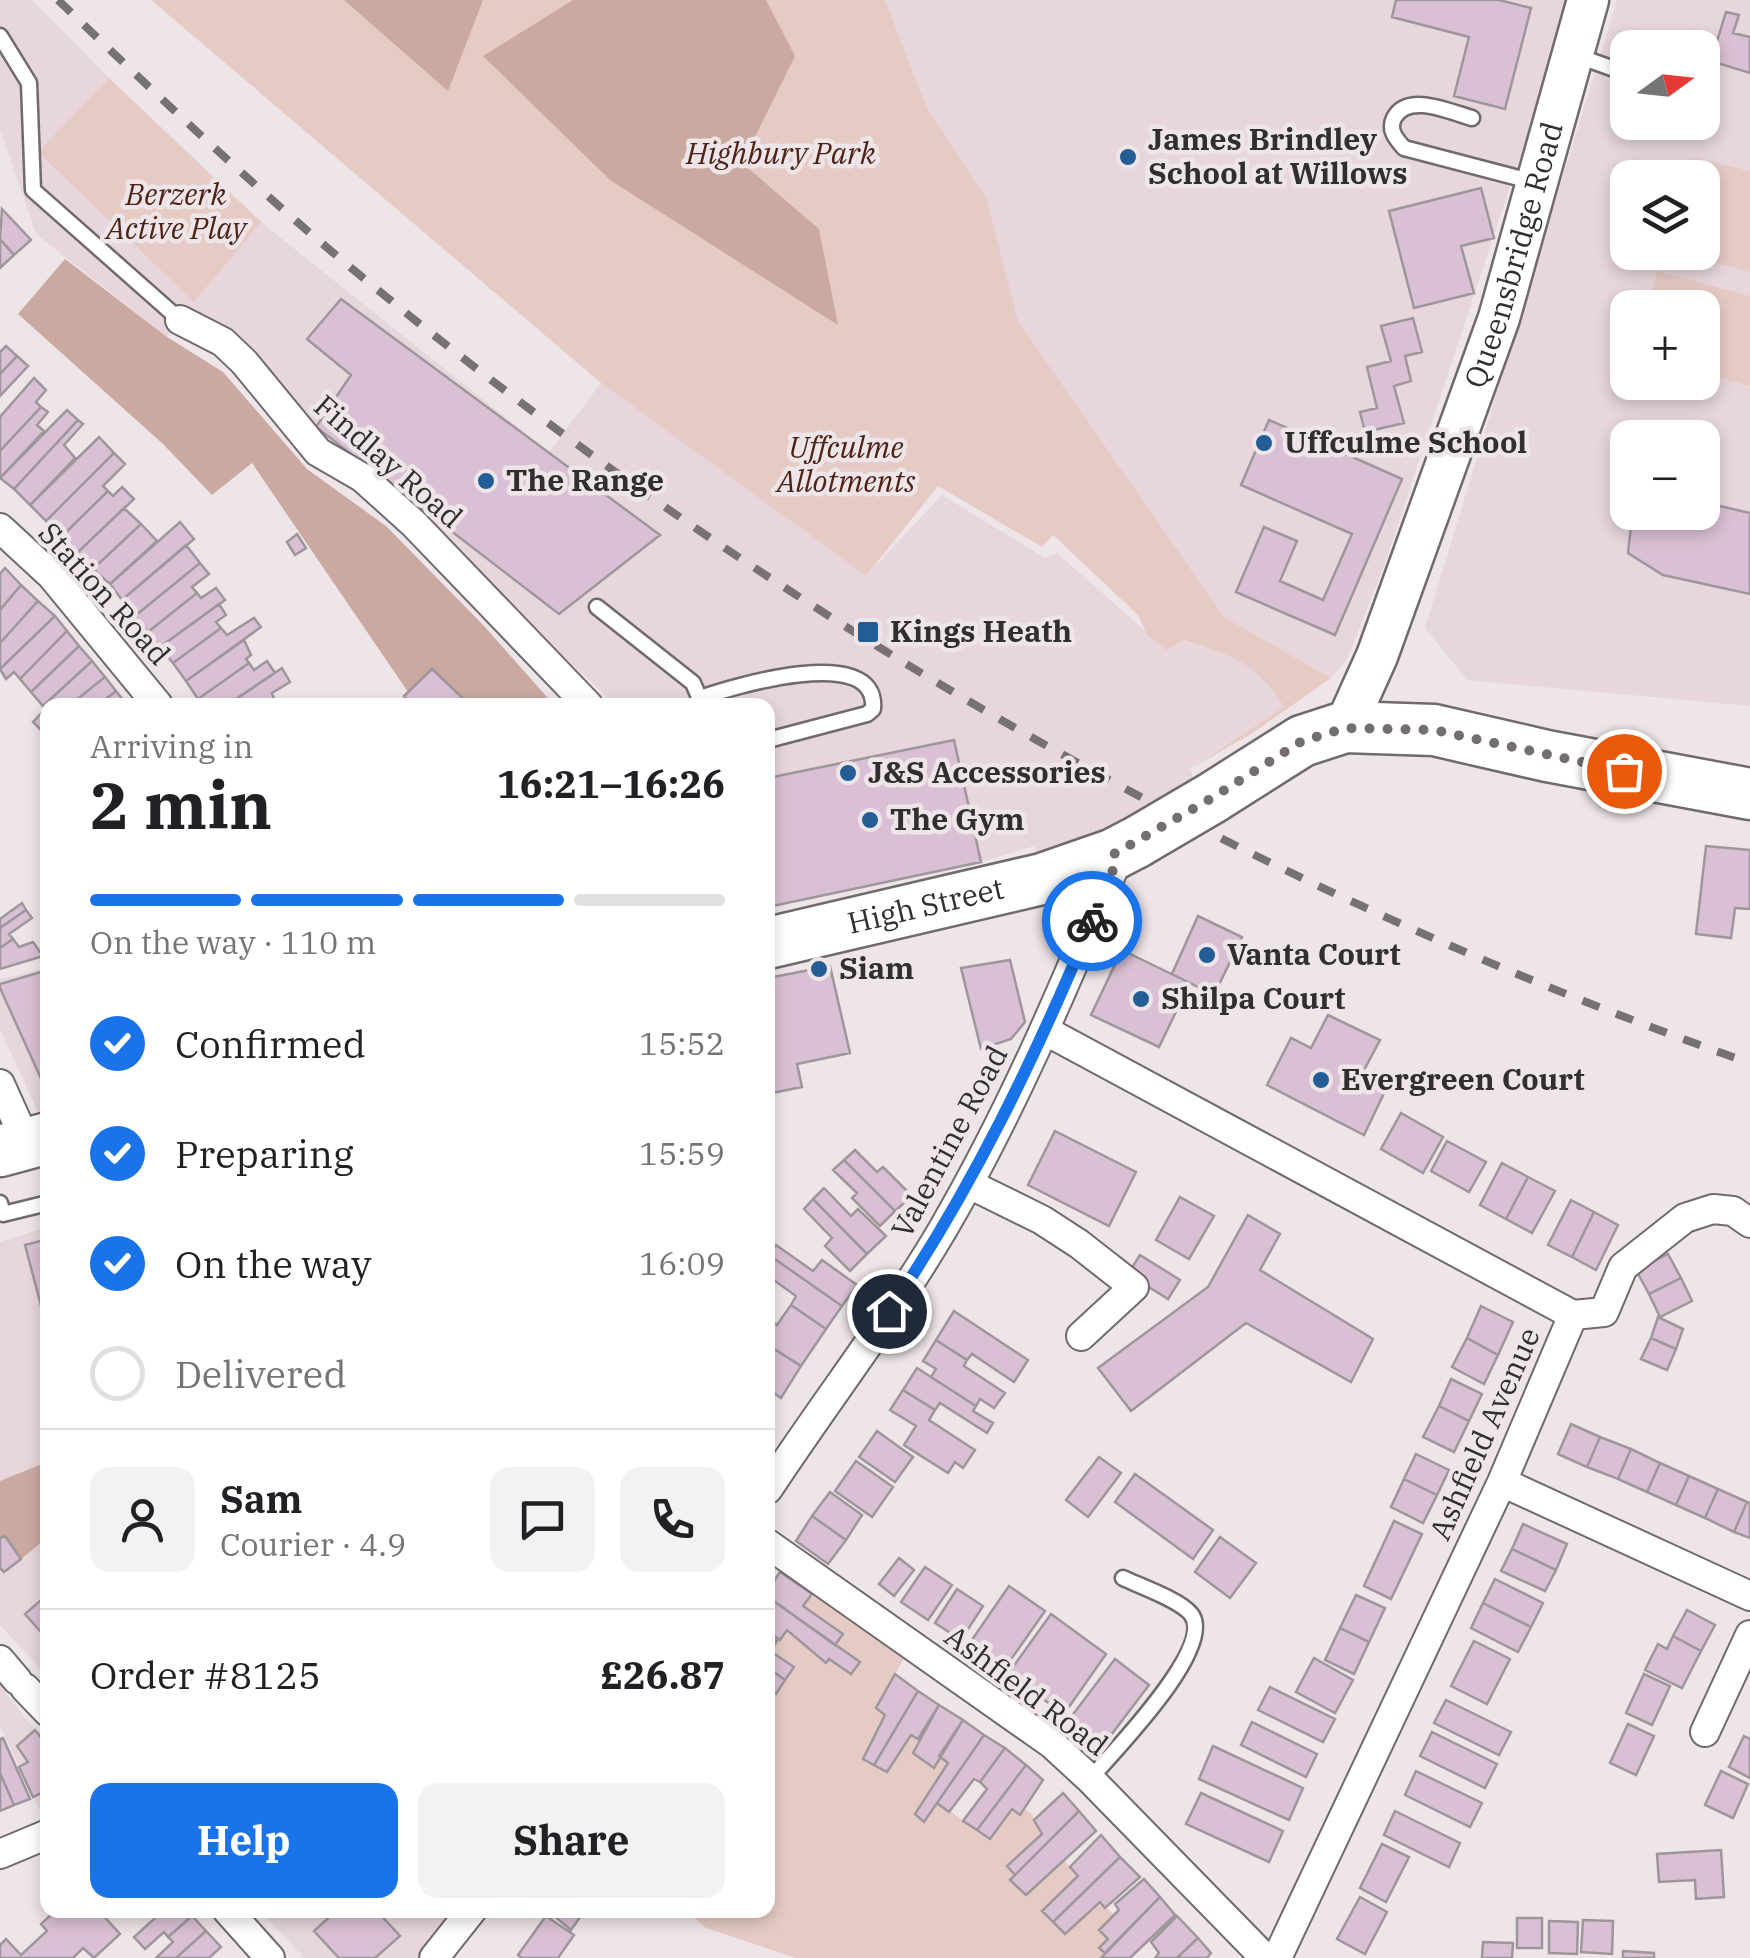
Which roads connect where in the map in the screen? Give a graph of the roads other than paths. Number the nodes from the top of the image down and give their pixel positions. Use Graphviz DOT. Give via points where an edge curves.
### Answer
graph roads {
  1 [pos="1588,0"];
  2 [pos="0,36"];
  3 [pos="1572,54"];
  4 [pos="1610,68"];
  5 [pos="1472,118"];
  6 [pos="1535,182"];
  7 [pos="180,320"];
  8 [pos="0,528"];
  9 [pos="598,607"];
  10 [pos="152,698"];
  11 [pos="581,698"];
  12 [pos="700,698"];
  13 [pos="707,698"];
  14 [pos="1346,728"];
  15 [pos="775,738"];
  16 [pos="1750,794"];
  17 [pos="1126,848"];
  18 [pos="775,941"];
  19 [pos="1046,1030"];
  20 [pos="0,1084"];
  21 [pos="25,1144"];
  22 [pos="969,1184"];
  23 [pos="0,1203"];
  24 [pos="40,1205"];
  25 [pos="1750,1223"];
  26 [pos="1573,1315"];
  27 [pos="1081,1336"];
  28 [pos="775,1472"];
  29 [pos="1502,1482"];
  30 [pos="775,1549"];
  31 [pos="1123,1578"];
  32 [pos="1750,1596"];
  33 [pos="1750,1636"];
  34 [pos="14,1676"];
  35 [pos="40,1704"];
  36 [pos="1706,1732"];
  37 [pos="1090,1779"];
  38 [pos="40,1837"];
  39 [pos="0,1854"];
  40 [pos="234,1918"];
  41 [pos="466,1918"];
  42 [pos="270,1958"];
  43 [pos="434,1958"];
  44 [pos="1264,1958"];
  45 [pos="1277,1958"];
  1 -- 3 [label="street, Queensbridge Road"];
  2 -- 7 [label="lane" via="29,83 34,190"];
  3 -- 4 [label="lane"];
  3 -- 6 [label="street, Queensbridge Road"];
  5 -- 6 [label="lane" via="1420,104 1396,114 1391,126 1404,148"];
  6 -- 14 [label="street, Queensbridge Road" via="1499,318"];
  7 -- 11 [label="street, Findlay Road" via="223,342 318,452 363,478 413,523"];
  8 -- 10 [label="street, Station Road" via="52,576"];
  9 -- 12 [label="lane" via="692,683"];
  13 -- 15 [label="lane" via="812,672 852,678 872,696 868,714"];
  14 -- 16 [label="highway" via="1434,730"];
  14 -- 17 [label="highway, High Street, bridge" via="1302,741"];
  17 -- 18 [label="highway, High Street" via="1008,888"];
  17 -- 19 [label="street, Valentine Road"];
  19 -- 22 [label="street, Valentine Road"];
  19 -- 26 [label="street, Ashfield Avenue"];
  20 -- 21 [label="street"];
  22 -- 27 [label="street" via="1042,1220 1134,1287"];
  22 -- 28 [label="street, Valentine Road"];
  23 -- 24 [label="lane" via="3,1214"];
  25 -- 26 [label="street" via="1733,1211 1685,1218 1624,1267 1604,1312"];
  26 -- 29 [label="street, Ashfield Avenue"];
  29 -- 32 [label="street"];
  29 -- 45 [label="street, Ashfield Avenue"];
  30 -- 37 [label="street, Ashfield Road" via="1052,1744"];
  31 -- 37 [label="lane" via="1182,1607 1197,1627 1190,1654"];
  33 -- 36 [label="street"];
  34 -- 35 [label="street"];
  37 -- 44 [label="street, Ashfield Road"];
  38 -- 39 [label="street"];
  40 -- 42 [label="street"];
  41 -- 43 [label="street"];
}
